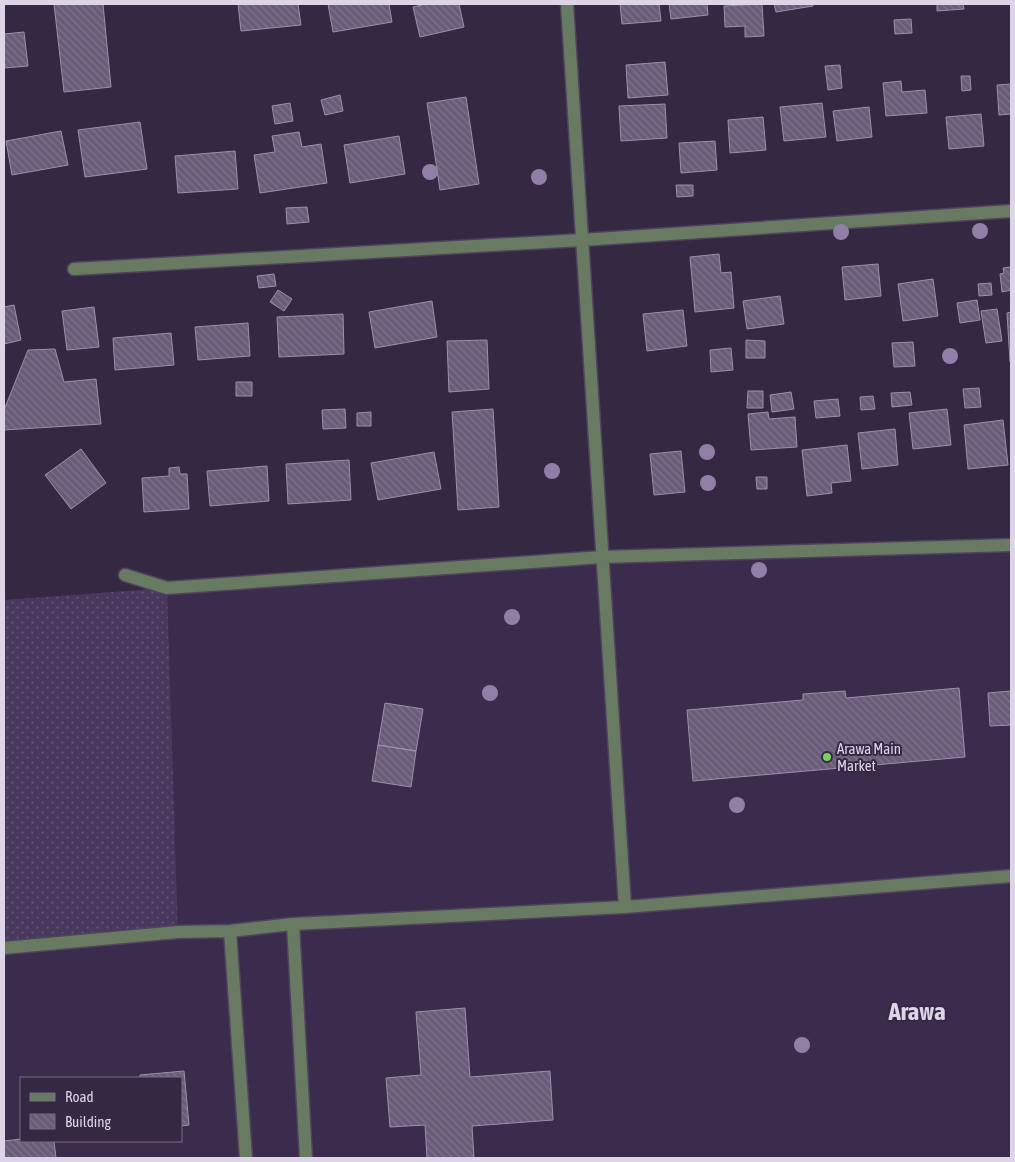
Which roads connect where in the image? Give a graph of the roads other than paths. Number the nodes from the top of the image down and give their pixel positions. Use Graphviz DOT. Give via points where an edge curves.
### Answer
graph roads {
  1 [pos="567,4"];
  2 [pos="1011,211"];
  3 [pos="582,240"];
  4 [pos="74,268"];
  5 [pos="1011,545"];
  6 [pos="602,557"];
  7 [pos="124,575"];
  8 [pos="1011,876"];
  9 [pos="624,907"];
  10 [pos="293,924"];
  11 [pos="230,931"];
  12 [pos="4,948"];
  13 [pos="246,1158"];
  14 [pos="306,1158"];
  1 -- 3 [label="street"];
  2 -- 3 [label="street"];
  3 -- 4 [label="street"];
  3 -- 6 [label="street"];
  5 -- 6 [label="street"];
  6 -- 7 [label="street" via="167,588"];
  6 -- 9 [label="street"];
  8 -- 9 [label="street"];
  9 -- 10 [label="street"];
  10 -- 11 [label="street"];
  10 -- 14 [label="street"];
  11 -- 12 [label="street" via="178,932"];
  11 -- 13 [label="street"];
}
